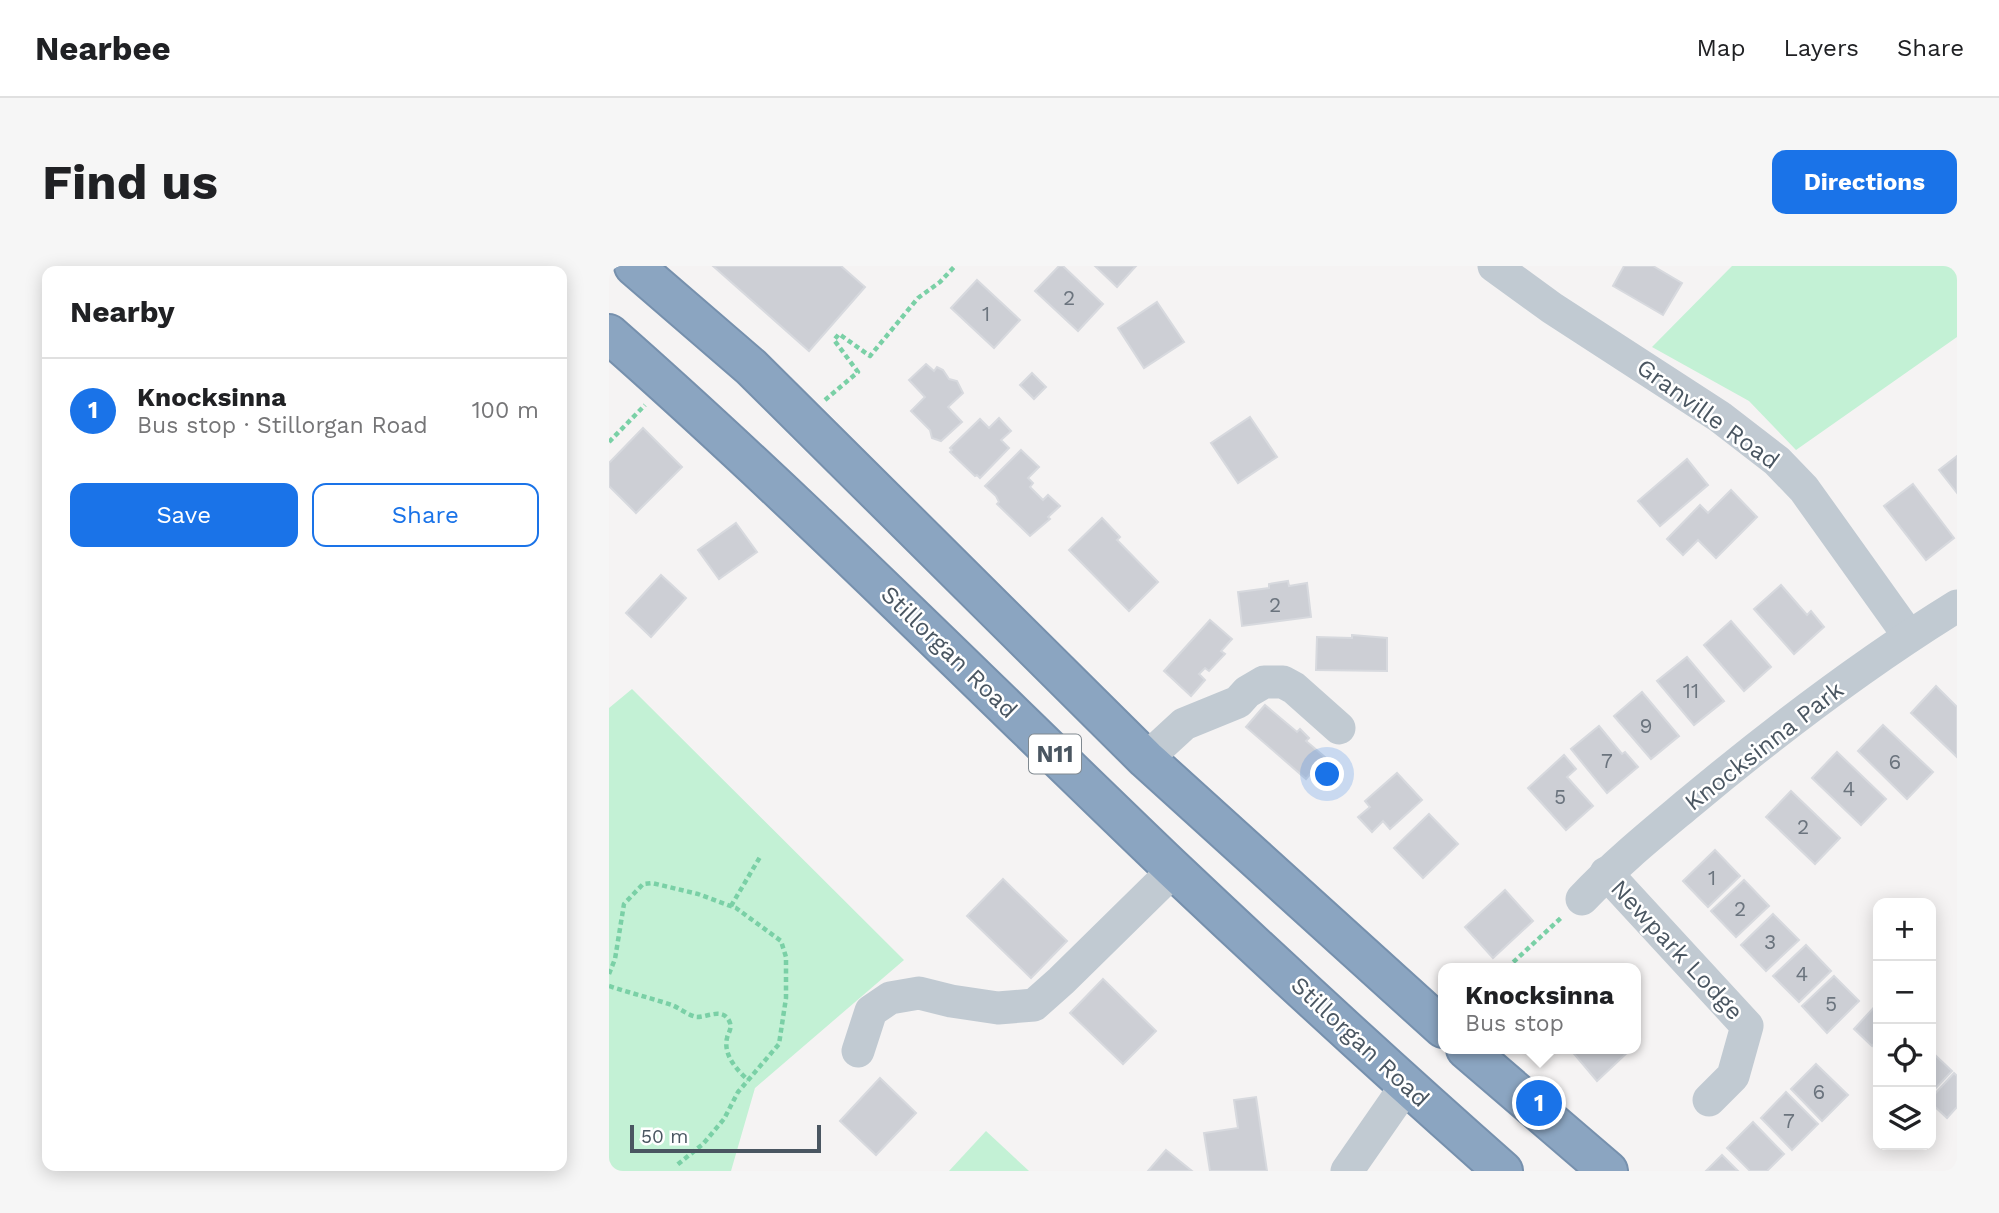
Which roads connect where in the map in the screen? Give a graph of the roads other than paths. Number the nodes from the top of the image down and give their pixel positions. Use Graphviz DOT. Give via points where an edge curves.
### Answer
graph roads {
  1 [pos="634,266"];
  2 [pos="1494,266"];
  3 [pos="609,334"];
  4 [pos="1957,606"];
  5 [pos="1909,636"];
  6 [pos="1339,728"];
  7 [pos="1146,759"];
  8 [pos="1174,870"];
  9 [pos="1606,873"];
  10 [pos="1582,899"];
  11 [pos="1438,1023"];
  12 [pos="858,1051"];
  13 [pos="1472,1054"];
  14 [pos="1406,1086"];
  15 [pos="1709,1100"];
  16 [pos="1347,1171"];
  17 [pos="1503,1171"];
  18 [pos="1608,1171"];
  1 -- 7 [label="highway, N11" via="751,367"];
  2 -- 5 [label="street, Granville Road" via="1720,417 1777,461 1804,489"];
  3 -- 8 [label="highway, Stillorgan Road / N11" via="850,555"];
  4 -- 5 [label="street, Knocksinna Park"];
  5 -- 9 [label="street, Knocksinna Park" via="1747,754"];
  6 -- 7 [label="street" via="1294,688 1283,682 1264,682 1238,702 1184,724"];
  7 -- 11 [label="highway, N11"];
  8 -- 12 [label="street" via="1034,1005 998,1008 919,993 890,998 871,1011"];
  8 -- 14 [label="highway, Stillorgan Road / N11"];
  9 -- 10 [label="street, Knocksinna Park"];
  9 -- 15 [label="street, Newpark Lodge" via="1747,1026 1733,1076"];
  13 -- 18 [label="highway"];
  14 -- 16 [label="street"];
  14 -- 17 [label="highway, Stillorgan Road / N11"];
}
